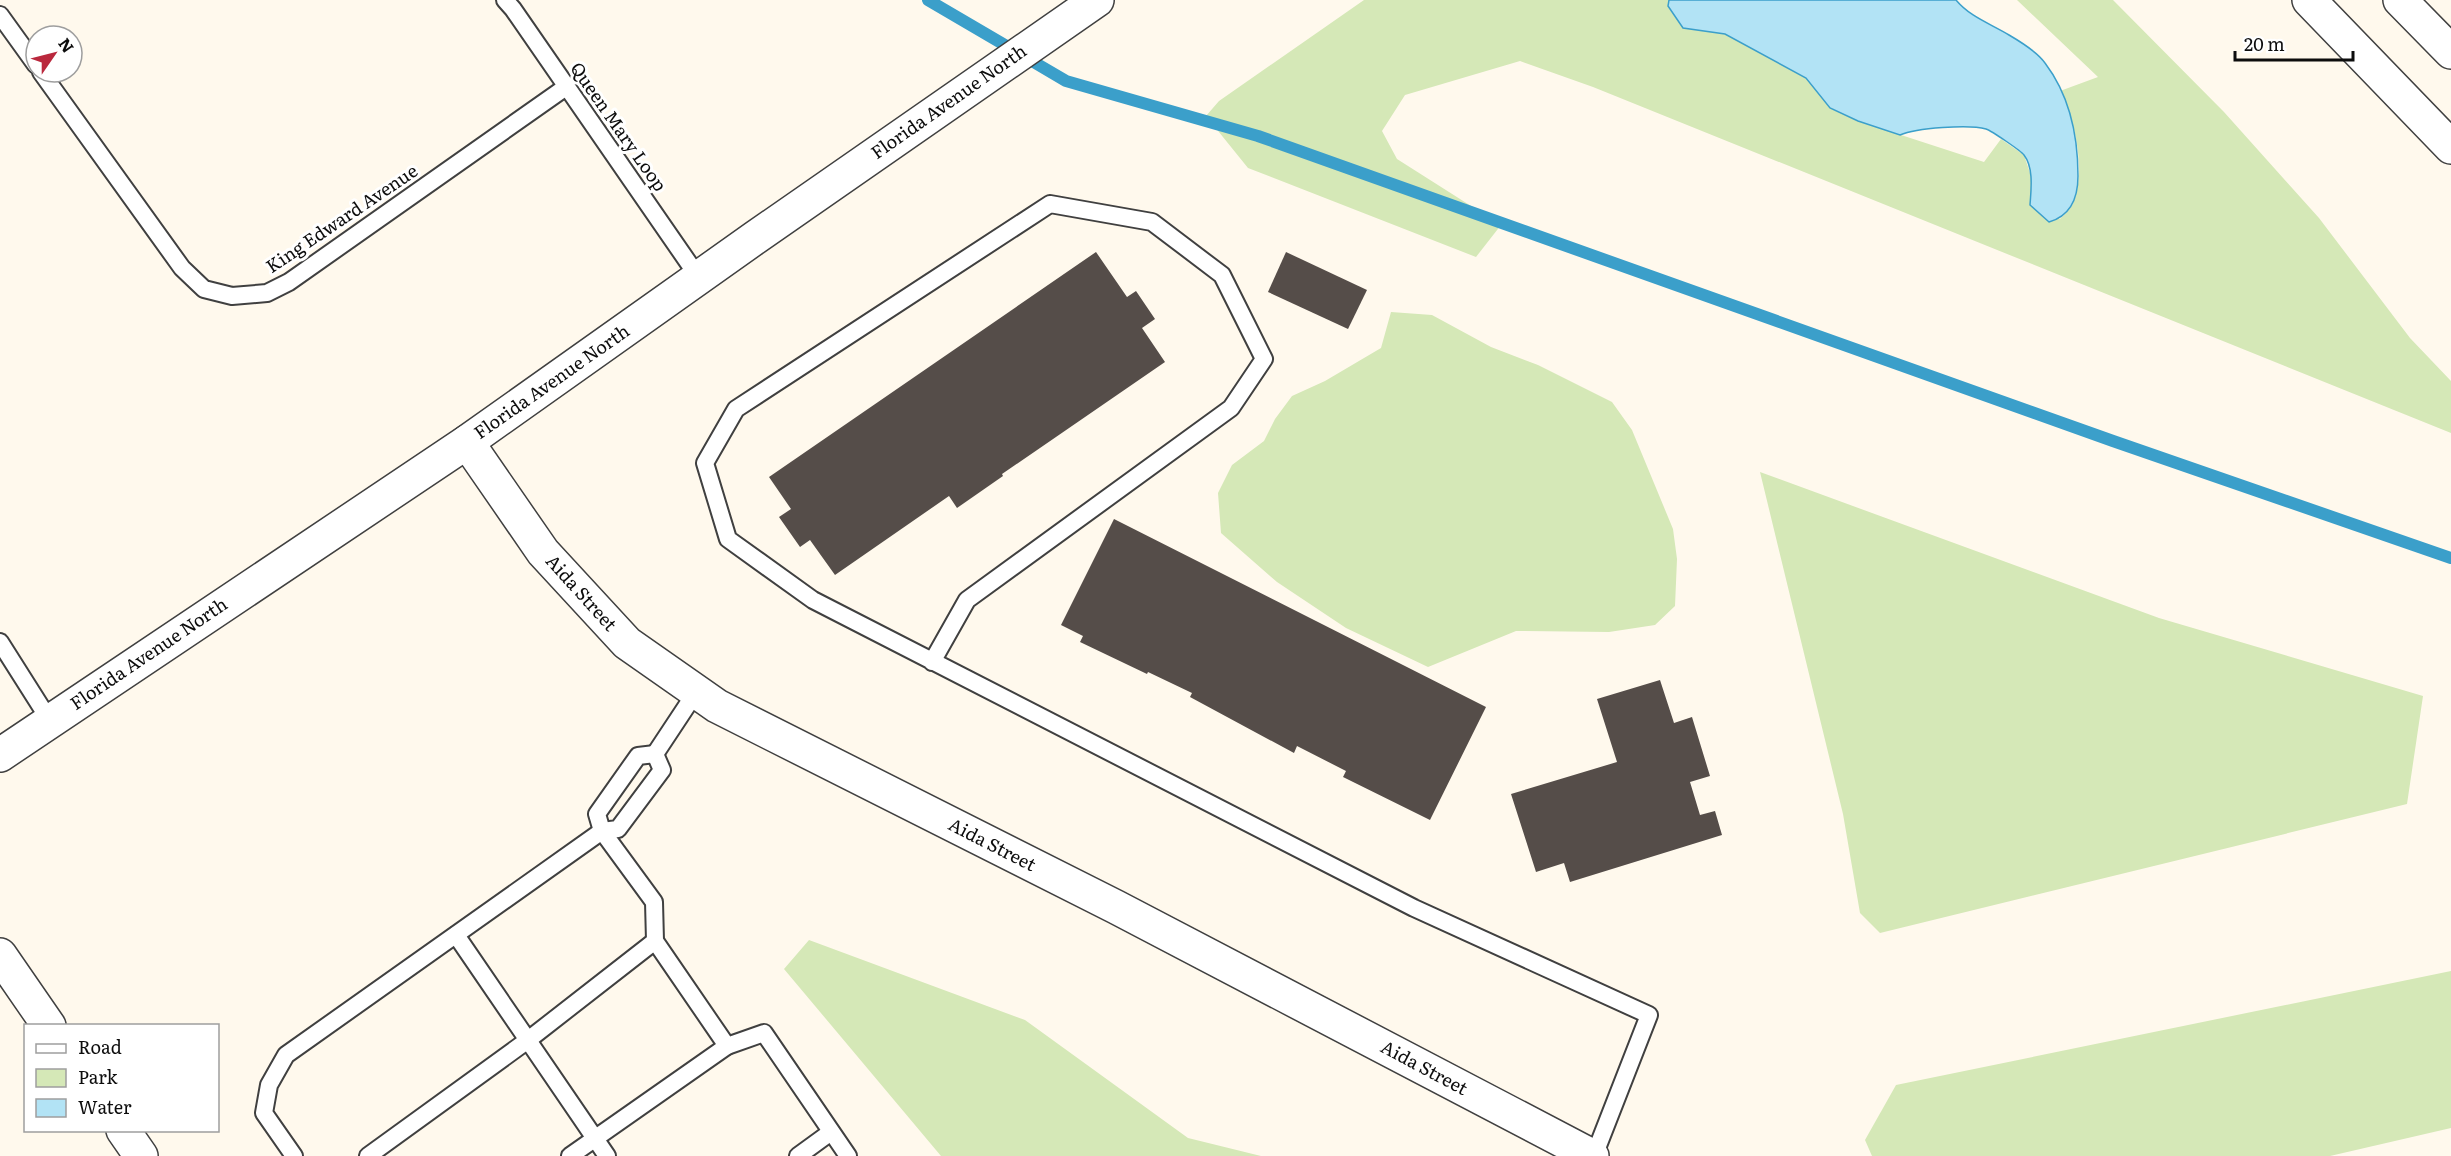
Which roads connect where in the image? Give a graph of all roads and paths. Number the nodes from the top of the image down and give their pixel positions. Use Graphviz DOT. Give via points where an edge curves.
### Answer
graph roads {
  1 [pos="505,0"];
  2 [pos="2309,0"];
  3 [pos="2400,0"];
  4 [pos="1086,7"];
  5 [pos="0,15"];
  6 [pos="24,48"];
  7 [pos="2451,52"];
  8 [pos="50,84"];
  9 [pos="567,87"];
  10 [pos="2451,147"];
  11 [pos="699,278"];
  12 [pos="467,442"];
  13 [pos="0,642"];
  14 [pos="932,662"];
  15 [pos="696,692"];
  16 [pos="50,721"];
  17 [pos="0,754"];
  18 [pos="656,754"];
  19 [pos="602,831"];
  20 [pos="456,935"];
  21 [pos="656,941"];
  22 [pos="0,955"];
  23 [pos="48,1024"];
  24 [pos="528,1040"];
  25 [pos="727,1046"];
  26 [pos="124,1132"];
  27 [pos="831,1132"];
  28 [pos="594,1138"];
  29 [pos="141,1156"];
  30 [pos="294,1156"];
  31 [pos="368,1156"];
  32 [pos="570,1156"];
  33 [pos="607,1156"];
  34 [pos="798,1156"];
  35 [pos="848,1156"];
  36 [pos="1593,1156"];
  1 -- 9 [label="lane, Queen Mary Loop"];
  2 -- 10 [label="street"];
  3 -- 7 [label="street"];
  4 -- 11 [label="street, Florida Avenue North"];
  5 -- 6 [label="lane"];
  8 -- 9 [label="lane, King Edward Avenue" via="182,268 204,289 232,296 267,293 289,282"];
  9 -- 11 [label="lane, Queen Mary Loop"];
  11 -- 12 [label="street, Florida Avenue North"];
  12 -- 15 [label="street, Aida Street" via="543,552 619,635"];
  12 -- 16 [label="street, Florida Avenue North"];
  13 -- 16 [label="lane"];
  14 -- 14 [label="lane" via="813,600 728,539 705,463 736,409 1050,204 1152,222 1222,275 1264,359 1231,408 967,600"];
  14 -- 36 [label="lane" via="1414,908 1649,1015"];
  15 -- 18 [label="lane"];
  15 -- 36 [label="street, Aida Street"];
  16 -- 17 [label="street, Florida Avenue North"];
  18 -- 19 [label="lane" via="662,770 618,829"];
  18 -- 19 [label="lane" via="638,756 597,814"];
  19 -- 20 [label="lane"];
  19 -- 21 [label="lane" via="654,902"];
  20 -- 24 [label="lane"];
  20 -- 30 [label="lane" via="286,1055 269,1085 264,1113"];
  21 -- 24 [label="lane"];
  21 -- 25 [label="lane"];
  22 -- 23 [label="street"];
  24 -- 28 [label="lane"];
  24 -- 31 [label="lane"];
  25 -- 27 [label="lane" via="764,1033"];
  25 -- 28 [label="lane"];
  26 -- 29 [label="street"];
  27 -- 34 [label="lane"];
  27 -- 35 [label="lane"];
  28 -- 32 [label="lane"];
  28 -- 33 [label="lane"];
}
